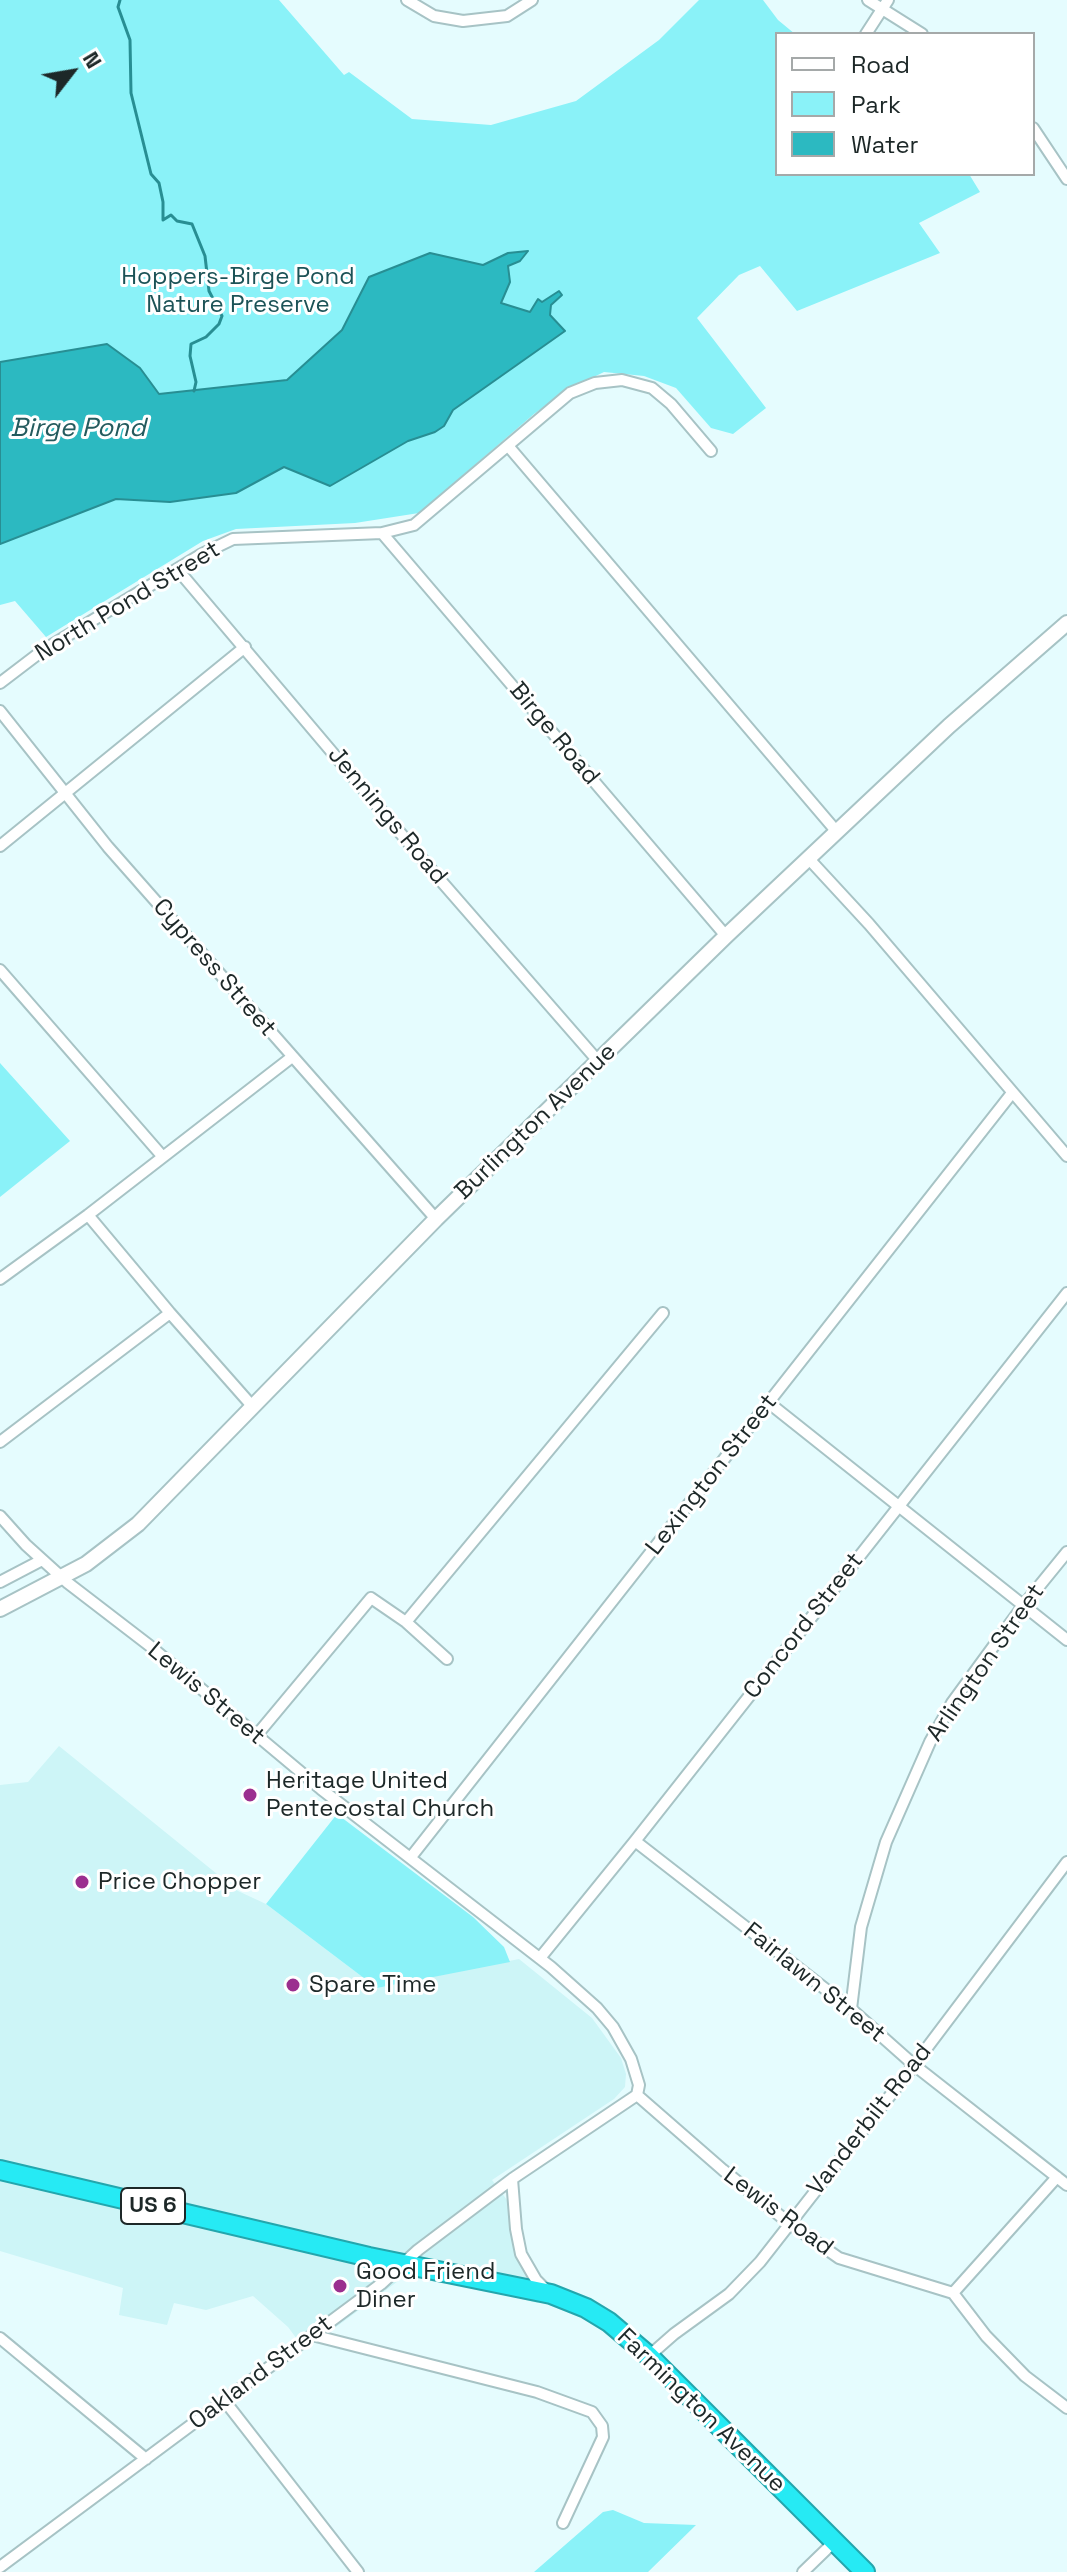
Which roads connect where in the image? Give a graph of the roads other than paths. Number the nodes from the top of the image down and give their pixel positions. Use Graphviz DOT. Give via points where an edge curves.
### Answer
graph roads {
  1 [pos="407,0"];
  2 [pos="532,0"];
  3 [pos="868,0"];
  4 [pos="885,5"];
  5 [pos="867,32"];
  6 [pos="919,32"];
  7 [pos="1035,131"];
  8 [pos="1067,179"];
  9 [pos="509,447"];
  10 [pos="711,451"];
  11 [pos="382,533"];
  12 [pos="178,570"];
  13 [pos="1065,627"];
  14 [pos="245,647"];
  15 [pos="0,683"];
  16 [pos="0,711"];
  17 [pos="66,794"];
  18 [pos="837,832"];
  19 [pos="0,846"];
  20 [pos="809,859"];
  21 [pos="726,936"];
  22 [pos="0,970"];
  23 [pos="292,1057"];
  24 [pos="598,1061"];
  25 [pos="1012,1093"];
  26 [pos="1067,1156"];
  27 [pos="163,1157"];
  28 [pos="88,1215"];
  29 [pos="436,1219"];
  30 [pos="0,1279"];
  31 [pos="1067,1293"];
  32 [pos="170,1313"];
  33 [pos="663,1313"];
  34 [pos="769,1403"];
  35 [pos="253,1407"];
  36 [pos="0,1442"];
  37 [pos="899,1505"];
  38 [pos="0,1516"];
  39 [pos="1067,1552"];
  40 [pos="42,1560"];
  41 [pos="62,1578"];
  42 [pos="0,1582"];
  43 [pos="1023,1606"];
  44 [pos="0,1609"];
  45 [pos="406,1622"];
  46 [pos="1067,1640"];
  47 [pos="447,1659"];
  48 [pos="256,1736"];
  49 [pos="635,1841"];
  50 [pos="411,1857"];
  51 [pos="1067,1862"];
  52 [pos="540,1958"];
  53 [pos="851,2009"];
  54 [pos="914,2065"];
  55 [pos="637,2095"];
  56 [pos="0,2170"];
  57 [pos="1057,2177"];
  58 [pos="512,2179"];
  59 [pos="1067,2185"];
  60 [pos="789,2223"];
  61 [pos="403,2263"];
  62 [pos="953,2293"];
  63 [pos="551,2294"];
  64 [pos="312,2335"];
  65 [pos="0,2338"];
  66 [pos="649,2356"];
  67 [pos="224,2400"];
  68 [pos="1067,2408"];
  69 [pos="146,2459"];
  70 [pos="563,2523"];
  71 [pos="833,2543"];
  72 [pos="0,2567"];
  73 [pos="356,2571"];
  74 [pos="803,2572"];
  75 [pos="865,2572"];
  1 -- 2 [label="street" via="434,16 463,21 507,16"];
  3 -- 4 [label="street"];
  4 -- 5 [label="street"];
  4 -- 6 [label="street"];
  7 -- 8 [label="street"];
  9 -- 10 [label="street, North Pond Street" via="570,393 622,380 652,388"];
  9 -- 11 [label="street, North Pond Street" via="414,525"];
  9 -- 18 [label="street"];
  11 -- 12 [label="street, North Pond Street" via="233,539"];
  11 -- 21 [label="street, Birge Road"];
  12 -- 14 [label="street, Jennings Road"];
  12 -- 15 [label="street, North Pond Street" via="42,651"];
  13 -- 18 [label="main road, Burlington Avenue"];
  14 -- 17 [label="street"];
  14 -- 24 [label="street, Jennings Road"];
  16 -- 17 [label="street, Cypress Street"];
  17 -- 19 [label="street"];
  17 -- 23 [label="street, Cypress Street"];
  18 -- 20 [label="main road, Burlington Avenue"];
  20 -- 21 [label="main road, Burlington Avenue"];
  20 -- 25 [label="street"];
  21 -- 24 [label="main road, Burlington Avenue"];
  22 -- 27 [label="street"];
  23 -- 27 [label="street"];
  23 -- 29 [label="street, Cypress Street"];
  24 -- 29 [label="main road, Burlington Avenue"];
  25 -- 26 [label="street"];
  25 -- 34 [label="street, Lexington Street"];
  27 -- 28 [label="street"];
  28 -- 30 [label="street"];
  28 -- 32 [label="street"];
  29 -- 35 [label="main road, Burlington Avenue"];
  31 -- 37 [label="street, Concord Street"];
  32 -- 35 [label="street"];
  32 -- 36 [label="street"];
  33 -- 45 [label="street"];
  34 -- 37 [label="street"];
  34 -- 50 [label="street, Lexington Street"];
  35 -- 41 [label="main road, Burlington Avenue" via="138,1524"];
  37 -- 43 [label="street"];
  37 -- 49 [label="street, Concord Street"];
  38 -- 40 [label="street, Lewis Street"];
  39 -- 43 [label="street, Arlington Street"];
  40 -- 41 [label="street, Lewis Street"];
  40 -- 42 [label="street"];
  41 -- 44 [label="main road, Burlington Avenue"];
  41 -- 48 [label="street, Lewis Street"];
  43 -- 46 [label="street"];
  43 -- 53 [label="street, Arlington Street" via="952,1703 886,1842 861,1927"];
  45 -- 47 [label="street"];
  45 -- 48 [label="street" via="371,1598"];
  48 -- 50 [label="street, Lewis Street"];
  49 -- 52 [label="street, Concord Street"];
  49 -- 53 [label="street, Fairlawn Street"];
  50 -- 52 [label="street, Lewis Street"];
  51 -- 54 [label="street, Vanderbilt Road"];
  52 -- 55 [label="street" via="613,2027 631,2059"];
  53 -- 54 [label="street, Fairlawn Street"];
  54 -- 57 [label="street, Fairlawn Street"];
  54 -- 60 [label="street, Vanderbilt Road"];
  55 -- 58 [label="street, Oakland Street"];
  55 -- 60 [label="street, Lewis Road"];
  56 -- 61 [label="highway, Farmington Avenue / US 6"];
  57 -- 59 [label="street, Fairlawn Street"];
  57 -- 62 [label="street"];
  58 -- 61 [label="street, Oakland Street"];
  58 -- 63 [label="street" via="521,2254"];
  60 -- 62 [label="street, Lewis Road" via="839,2258"];
  60 -- 66 [label="street, Vanderbilt Road" via="729,2294"];
  61 -- 63 [label="highway, Farmington Avenue / US 6"];
  61 -- 64 [label="street, Oakland Street"];
  62 -- 68 [label="street" via="1015,2366"];
  63 -- 66 [label="highway, Farmington Avenue / US 6" via="609,2322"];
  64 -- 67 [label="street, Oakland Street"];
  64 -- 70 [label="street" via="579,2405 599,2420 603,2431"];
  65 -- 69 [label="street"];
  66 -- 71 [label="highway, Farmington Avenue / US 6"];
  67 -- 69 [label="street, Oakland Street"];
  67 -- 73 [label="street"];
  69 -- 72 [label="street, Oakland Street"];
  71 -- 74 [label="street"];
  71 -- 75 [label="highway, Farmington Avenue / US 6"];
}
